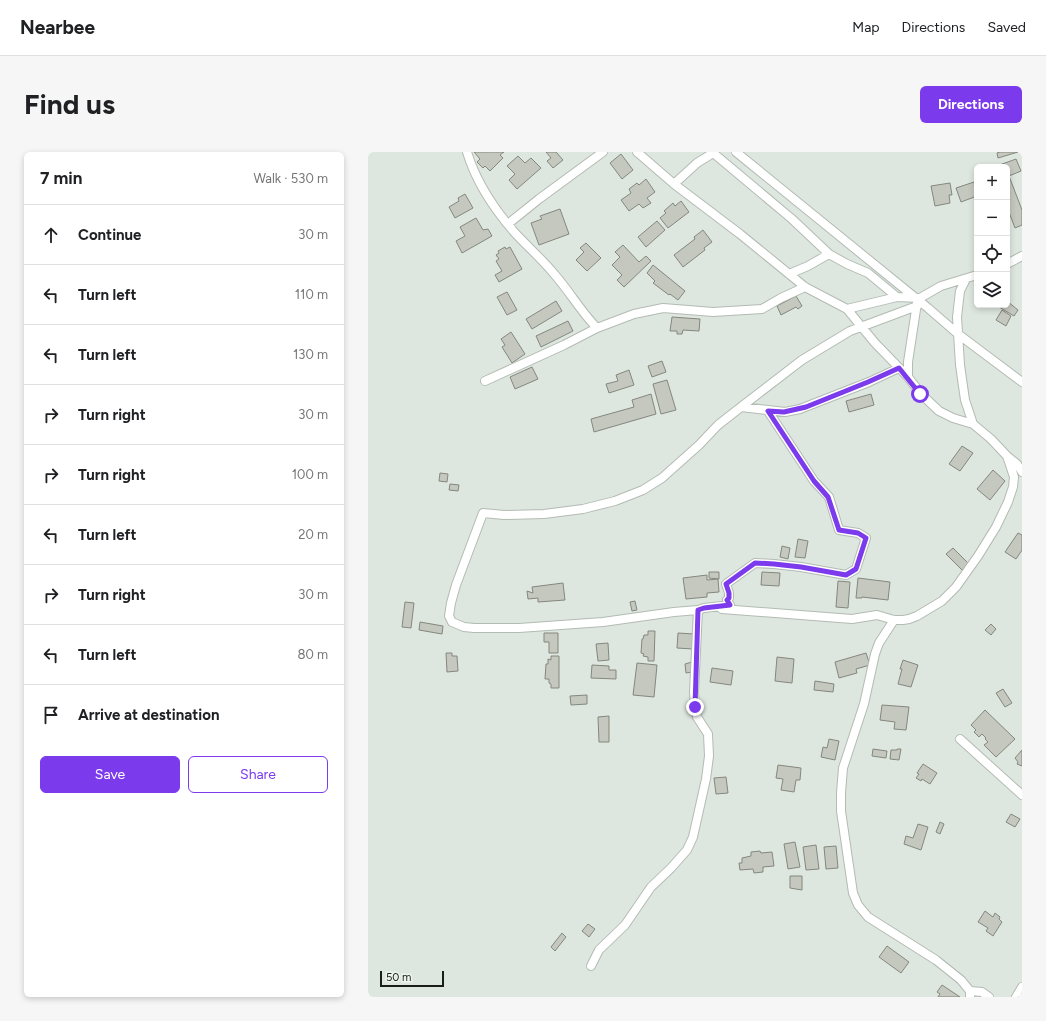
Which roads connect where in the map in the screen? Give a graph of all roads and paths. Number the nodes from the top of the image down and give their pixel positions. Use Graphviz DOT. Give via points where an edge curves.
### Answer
graph roads {
  1 [pos="467,152"];
  2 [pos="603,152"];
  3 [pos="637,152"];
  4 [pos="712,152"];
  5 [pos="736,152"];
  6 [pos="674,184"];
  7 [pos="508,224"];
  8 [pos="829,254"];
  9 [pos="1022,256"];
  10 [pos="1010,262"];
  11 [pos="789,274"];
  12 [pos="974,276"];
  13 [pos="966,279"];
  14 [pos="805,287"];
  15 [pos="897,297"];
  16 [pos="917,302"];
  17 [pos="847,309"];
  18 [pos="861,327"];
  19 [pos="597,328"];
  20 [pos="958,334"];
  21 [pos="899,368"];
  22 [pos="908,377"];
  23 [pos="485,381"];
  24 [pos="1022,382"];
  25 [pos="741,407"];
  26 [pos="768,411"];
  27 [pos="973,424"];
  28 [pos="1007,456"];
  29 [pos="1022,472"];
  30 [pos="701,609"];
  31 [pos="894,620"];
  32 [pos="960,739"];
  33 [pos="1022,795"];
  34 [pos="591,966"];
  35 [pos="1022,987"];
  36 [pos="970,994"];
  37 [pos="989,997"];
  38 [pos="1016,997"];
  1 -- 7 [label="street" via="488,197"];
  2 -- 7 [label="street"];
  3 -- 6 [label="street"];
  4 -- 6 [label="street"];
  4 -- 8 [label="street" via="792,219"];
  5 -- 16 [label="street"];
  6 -- 11 [label="street"];
  7 -- 19 [label="street" via="552,271"];
  8 -- 11 [label="street"];
  8 -- 15 [label="street" via="868,273"];
  9 -- 10 [label="street"];
  11 -- 14 [label="street"];
  12 -- 13 [label="street"];
  13 -- 16 [label="street" via="934,289"];
  13 -- 20 [label="street" via="958,299"];
  14 -- 17 [label="street"];
  14 -- 19 [label="street" via="762,309 713,312 653,309"];
  15 -- 16 [label="street"];
  15 -- 17 [label="street"];
  16 -- 18 [label="street"];
  16 -- 20 [label="street"];
  16 -- 22 [label="street"];
  17 -- 18 [label="street"];
  18 -- 21 [label="street"];
  18 -- 25 [label="street" via="802,360"];
  19 -- 23 [label="street"];
  20 -- 24 [label="street"];
  20 -- 27 [label="street" via="965,400"];
  21 -- 22 [label="street"];
  21 -- 26 [label="street" via="806,407 784,412"];
  22 -- 27 [label="street" via="920,394 939,411"];
  25 -- 26 [label="street"];
  25 -- 30 [label="street" via="662,478 633,495 583,509 544,514 484,513 456,585 449,616 453,624 464,627 519,628 603,622"];
  26 -- 30 [label="street" via="814,481 828,497 839,530 858,533 866,538 856,569 846,575 801,567 755,563 726,584 729,593 727,600 730,605"];
  27 -- 28 [label="street"];
  28 -- 29 [label="street"];
  28 -- 31 [label="street" via="1014,478 1013,487 996,527 974,563 956,588 942,601 909,619"];
  30 -- 31 [label="street" via="852,618 877,615"];
  30 -- 34 [label="street" via="695,707 697,717 709,738 710,756 693,837 684,854 651,887 625,925 599,950"];
  31 -- 36 [label="street" via="875,654 864,704 843,768 841,811 853,893 858,906 868,917 936,960 961,980"];
  32 -- 33 [label="street"];
  35 -- 38 [label="street"];
  36 -- 37 [label="street" via="982,992"];
}
